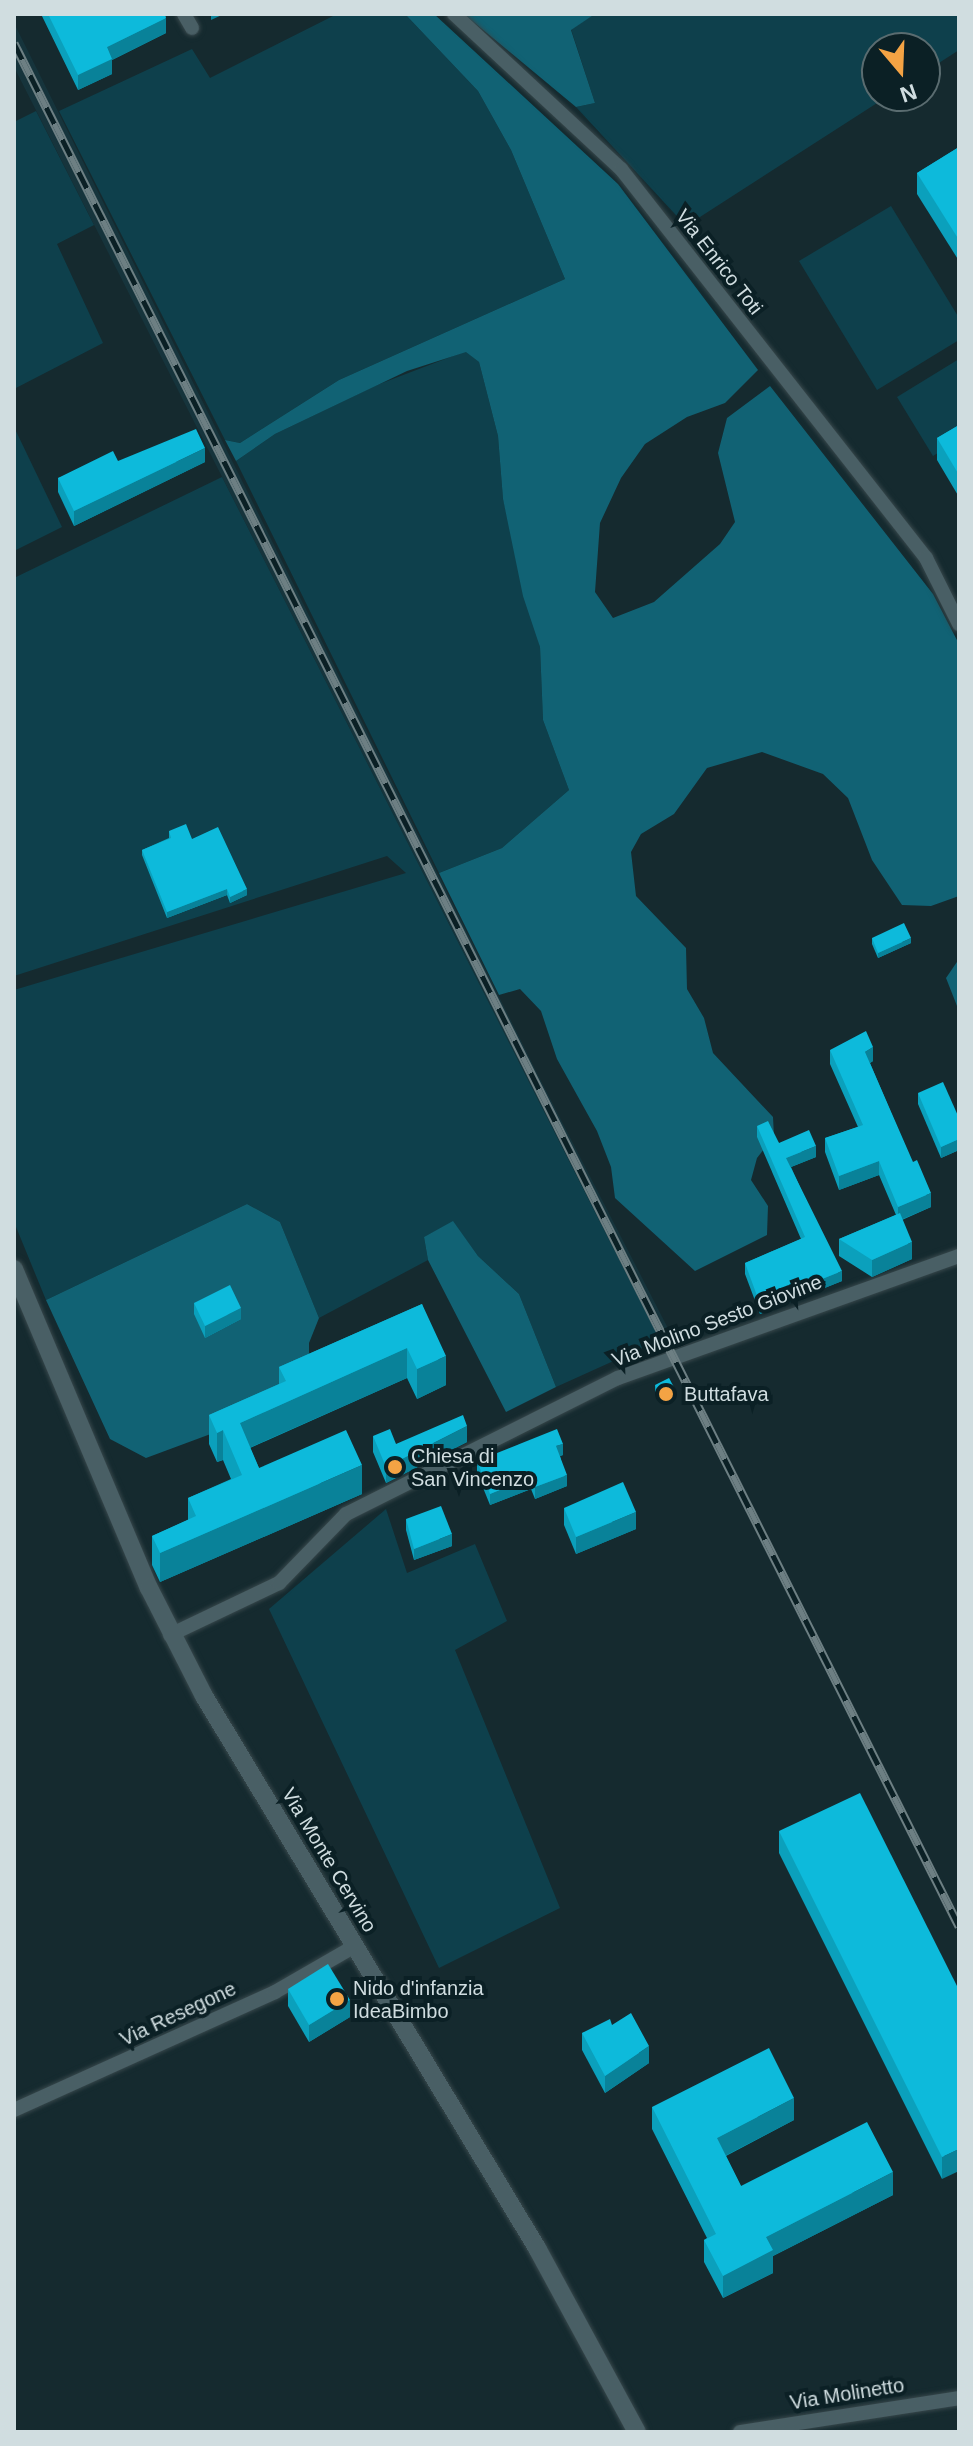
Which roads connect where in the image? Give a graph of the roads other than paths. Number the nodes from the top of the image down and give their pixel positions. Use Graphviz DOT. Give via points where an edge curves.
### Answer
graph roads {
  1 [pos="184,14"];
  2 [pos="454,14"];
  3 [pos="192,28"];
  4 [pos="959,624"];
  5 [pos="959,1256"];
  6 [pos="14,1269"];
  7 [pos="170,1635"];
  8 [pos="355,1946"];
  9 [pos="14,2110"];
  10 [pos="959,2398"];
  11 [pos="637,2432"];
  12 [pos="740,2432"];
  1 -- 3 [label="street"];
  2 -- 4 [label="street, Via Enrico Toti" via="621,169 926,558"];
  5 -- 7 [label="street, Via Molino Sesto Giovine" via="618,1378 346,1514 279,1583"];
  6 -- 7 [label="street, Via Monte Cervino"];
  7 -- 8 [label="street, Via Monte Cervino"];
  8 -- 9 [label="street, Via Resegone" via="275,1992"];
  8 -- 11 [label="street, Via Monte Cervino" via="537,2248"];
  10 -- 12 [label="street, Via Molinetto"];
}
